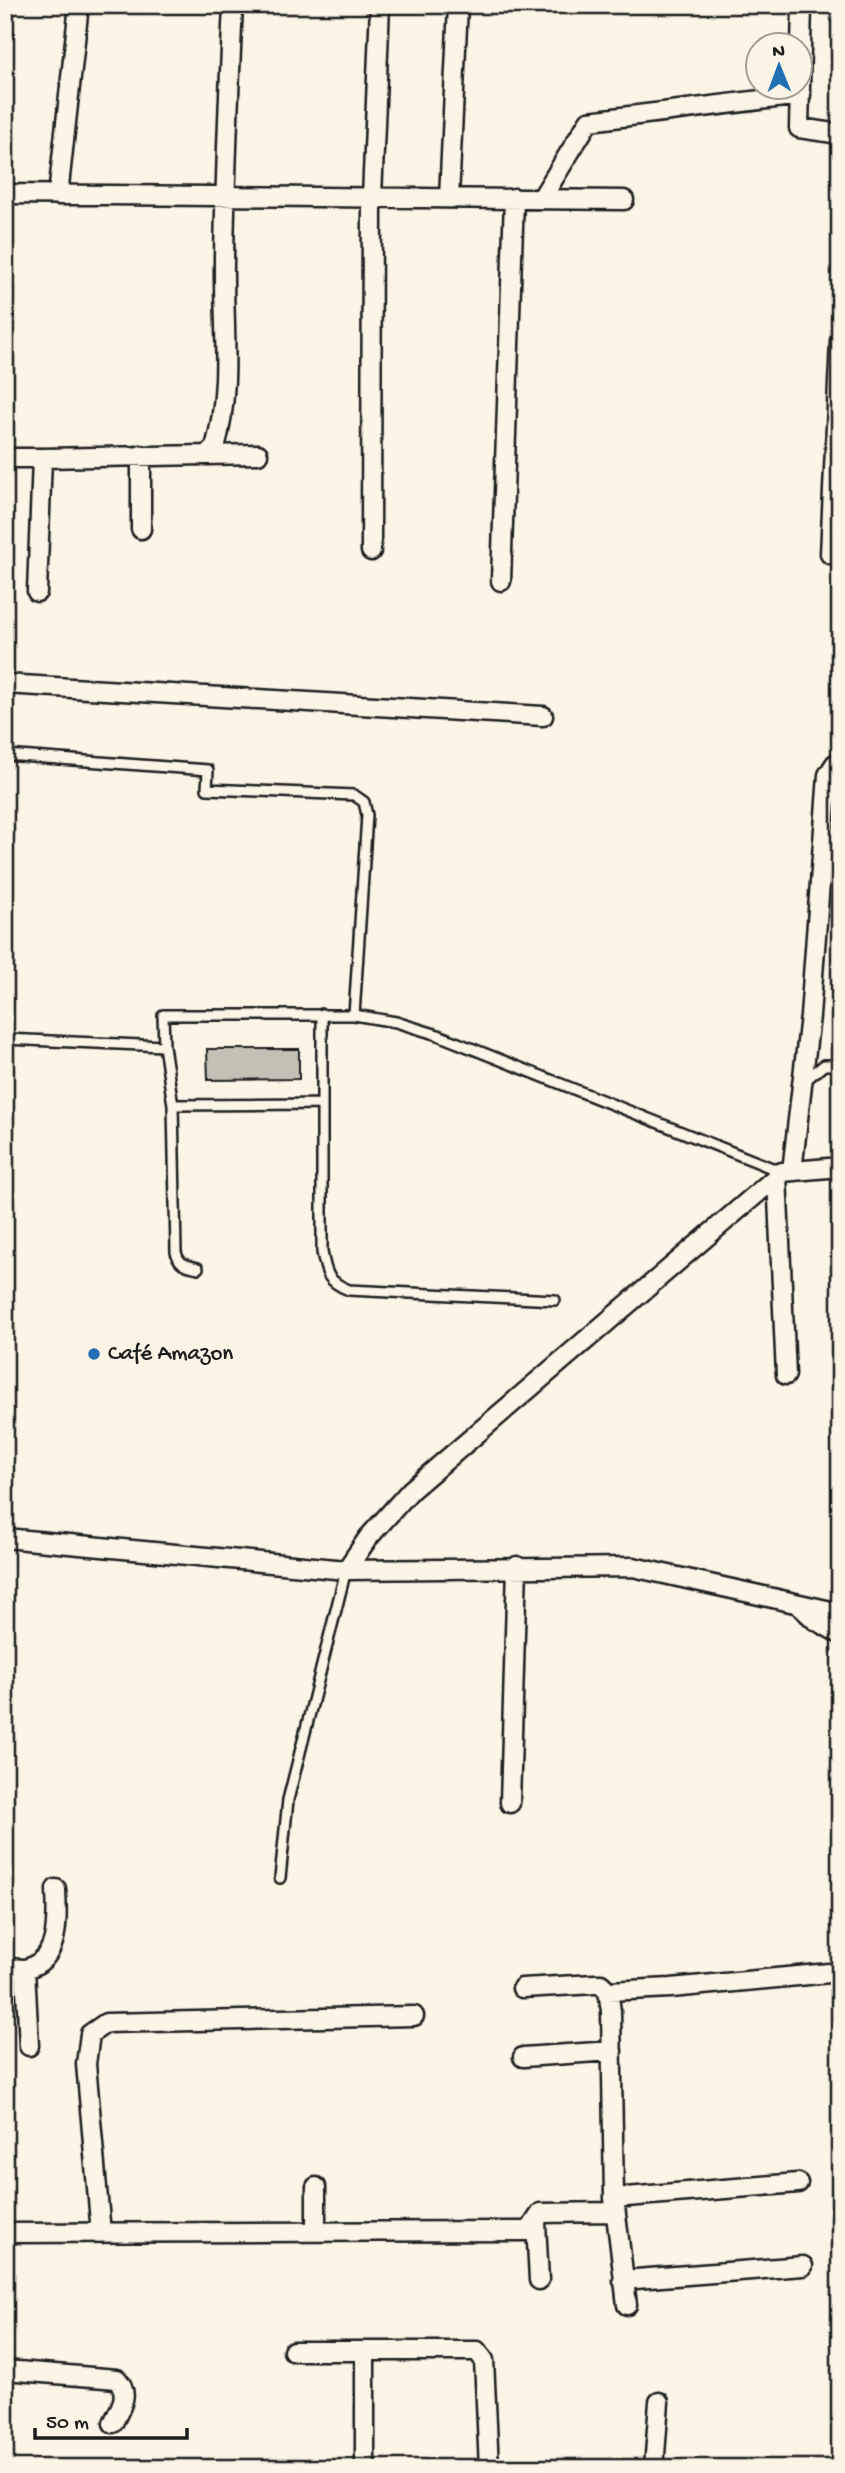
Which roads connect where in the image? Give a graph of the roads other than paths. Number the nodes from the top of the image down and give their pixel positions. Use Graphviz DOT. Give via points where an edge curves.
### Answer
graph roads {
  1 [pos="79,5"];
  2 [pos="233,5"];
  3 [pos="380,5"];
  4 [pos="458,5"];
  5 [pos="802,5"];
  6 [pos="802,32"];
  7 [pos="745,102"];
  8 [pos="801,102"];
  9 [pos="840,134"];
  10 [pos="5,194"];
  11 [pos="58,195"];
  12 [pos="225,196"];
  13 [pos="372,197"];
  14 [pos="449,198"];
  15 [pos="514,198"];
  16 [pos="541,199"];
  17 [pos="624,200"];
  18 [pos="840,341"];
  19 [pos="258,454"];
  20 [pos="141,455"];
  21 [pos="206,455"];
  22 [pos="5,458"];
  23 [pos="42,458"];
  24 [pos="141,529"];
  25 [pos="371,551"];
  26 [pos="831,554"];
  27 [pos="501,581"];
  28 [pos="37,592"];
  29 [pos="5,684"];
  30 [pos="543,716"];
  31 [pos="5,755"];
  32 [pos="840,763"];
  33 [pos="322,1014"];
  34 [pos="354,1015"];
  35 [pos="5,1039"];
  36 [pos="164,1046"];
  37 [pos="840,1065"];
  38 [pos="802,1083"];
  39 [pos="322,1104"];
  40 [pos="173,1105"];
  41 [pos="840,1167"];
  42 [pos="784,1173"];
  43 [pos="198,1268"];
  44 [pos="555,1300"];
  45 [pos="786,1375"];
  46 [pos="5,1538"];
  47 [pos="517,1566"];
  48 [pos="346,1570"];
  49 [pos="797,1604"];
  50 [pos="840,1613"];
  51 [pos="840,1634"];
  52 [pos="510,1803"];
  53 [pos="280,1878"];
  54 [pos="56,1889"];
  55 [pos="5,1968"];
  56 [pos="25,1969"];
  57 [pos="840,1972"];
  58 [pos="522,1988"];
  59 [pos="608,1991"];
  60 [pos="414,2016"];
  61 [pos="29,2046"];
  62 [pos="612,2051"];
  63 [pos="523,2057"];
  64 [pos="798,2183"];
  65 [pos="316,2187"];
  66 [pos="615,2205"];
  67 [pos="536,2223"];
  68 [pos="101,2232"];
  69 [pos="316,2232"];
  70 [pos="5,2233"];
  71 [pos="803,2266"];
  72 [pos="539,2280"];
  73 [pos="622,2280"];
  74 [pos="627,2305"];
  75 [pos="293,2351"];
  76 [pos="365,2351"];
  77 [pos="5,2370"];
  78 [pos="659,2402"];
  79 [pos="113,2423"];
  80 [pos="365,2468"];
  81 [pos="489,2468"];
  82 [pos="654,2468"];
  1 -- 11 [label="street"];
  2 -- 12 [label="street"];
  3 -- 13 [label="street"];
  4 -- 14 [label="street"];
  5 -- 6 [label="street"];
  7 -- 16 [label="street" via="589,121"];
  8 -- 9 [label="street" via="799,128"];
  10 -- 11 [label="street"];
  11 -- 12 [label="street"];
  12 -- 13 [label="street"];
  12 -- 21 [label="street" via="227,368 218,438"];
  13 -- 14 [label="street"];
  13 -- 25 [label="street"];
  14 -- 15 [label="street"];
  15 -- 16 [label="street"];
  15 -- 27 [label="street"];
  16 -- 17 [label="street"];
  18 -- 26 [label="street"];
  19 -- 21 [label="street"];
  20 -- 21 [label="street"];
  20 -- 23 [label="street"];
  20 -- 24 [label="street"];
  22 -- 23 [label="street"];
  23 -- 28 [label="street"];
  29 -- 30 [label="street"];
  31 -- 34 [label="lane" via="208,769 207,789 354,795 364,802 367,815"];
  32 -- 38 [label="street" via="828,775"];
  33 -- 34 [label="lane"];
  33 -- 36 [label="lane" via="163,1015"];
  33 -- 39 [label="lane"];
  34 -- 42 [label="lane" via="438,1035"];
  35 -- 36 [label="lane"];
  36 -- 40 [label="lane"];
  37 -- 38 [label="lane" via="824,1065"];
  38 -- 42 [label="street"];
  39 -- 40 [label="lane"];
  39 -- 44 [label="lane" via="322,1252 331,1281 349,1290"];
  40 -- 43 [label="lane" via="176,1252 183,1265"];
  41 -- 42 [label="street"];
  42 -- 45 [label="street"];
  42 -- 48 [label="street" via="411,1490"];
  46 -- 48 [label="street"];
  47 -- 48 [label="street"];
  47 -- 49 [label="street" via="633,1567"];
  47 -- 52 [label="street"];
  48 -- 53 [label="lane" via="288,1800"];
  49 -- 50 [label="street"];
  49 -- 51 [label="street"];
  54 -- 56 [label="street" via="57,1927 52,1945 41,1963"];
  55 -- 56 [label="street"];
  56 -- 61 [label="street"];
  57 -- 59 [label="street"];
  58 -- 59 [label="street" via="600,1984"];
  59 -- 62 [label="street"];
  60 -- 68 [label="street" via="106,2023 97,2028 90,2034 86,2064"];
  62 -- 63 [label="street"];
  62 -- 66 [label="street"];
  64 -- 66 [label="street"];
  65 -- 69 [label="street"];
  66 -- 67 [label="street" via="541,2213"];
  66 -- 73 [label="street"];
  67 -- 69 [label="street" via="529,2231"];
  67 -- 72 [label="street"];
  68 -- 69 [label="street"];
  68 -- 70 [label="street"];
  71 -- 73 [label="street"];
  73 -- 74 [label="street"];
  75 -- 76 [label="street"];
  76 -- 80 [label="street"];
  76 -- 81 [label="street" via="477,2351 484,2360"];
  77 -- 79 [label="street" via="117,2379 125,2395"];
  78 -- 82 [label="street"];
}
